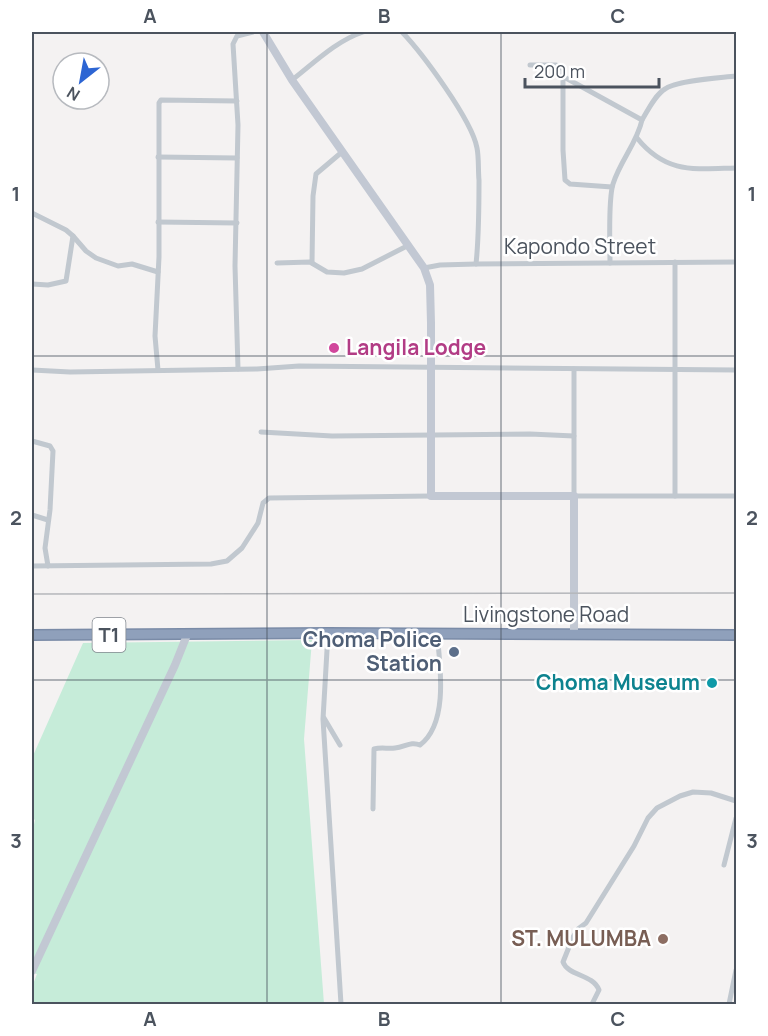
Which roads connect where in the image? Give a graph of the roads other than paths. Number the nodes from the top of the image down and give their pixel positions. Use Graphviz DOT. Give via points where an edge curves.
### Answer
graph roads {
  1 [pos="253,32"];
  2 [pos="263,32"];
  3 [pos="363,32"];
  4 [pos="402,32"];
  5 [pos="531,65"];
  6 [pos="736,76"];
  7 [pos="564,77"];
  8 [pos="292,80"];
  9 [pos="237,101"];
  10 [pos="642,120"];
  11 [pos="637,138"];
  12 [pos="342,152"];
  13 [pos="158,157"];
  14 [pos="237,158"];
  15 [pos="736,168"];
  16 [pos="612,187"];
  17 [pos="32,213"];
  18 [pos="158,222"];
  19 [pos="237,223"];
  20 [pos="73,236"];
  21 [pos="407,246"];
  22 [pos="277,262"];
  23 [pos="675,262"];
  24 [pos="736,262"];
  25 [pos="312,263"];
  26 [pos="610,263"];
  27 [pos="476,264"];
  28 [pos="424,268"];
  29 [pos="158,272"];
  30 [pos="32,284"];
  31 [pos="238,369"];
  32 [pos="431,369"];
  33 [pos="573,369"];
  34 [pos="32,370"];
  35 [pos="158,370"];
  36 [pos="676,370"];
  37 [pos="736,370"];
  38 [pos="261,432"];
  39 [pos="430,435"];
  40 [pos="574,436"];
  41 [pos="32,441"];
  42 [pos="431,496"];
  43 [pos="574,496"];
  44 [pos="675,496"];
  45 [pos="736,496"];
  46 [pos="32,515"];
  47 [pos="48,520"];
  48 [pos="32,566"];
  49 [pos="48,566"];
  50 [pos="328,633"];
  51 [pos="437,633"];
  52 [pos="574,634"];
  53 [pos="736,634"];
  54 [pos="32,635"];
  55 [pos="187,635"];
  56 [pos="324,717"];
  57 [pos="340,745"];
  58 [pos="736,801"];
  59 [pos="373,809"];
  60 [pos="736,818"];
  61 [pos="724,865"];
  62 [pos="736,970"];
  63 [pos="32,971"];
  64 [pos="732,1003"];
  65 [pos="341,1005"];
  66 [pos="592,1005"];
  1 -- 9 [label="street" via="237,36 233,42"];
  2 -- 8 [label="street"];
  3 -- 8 [label="street" via="330,49"];
  4 -- 27 [label="street" via="474,135 479,190"];
  5 -- 7 [label="street" via="559,66"];
  6 -- 10 [label="street" via="668,87"];
  7 -- 10 [label="street"];
  7 -- 16 [label="street" via="565,180 570,184"];
  8 -- 12 [label="street"];
  9 -- 13 [label="street" via="159,101"];
  9 -- 14 [label="street"];
  10 -- 11 [label="street"];
  11 -- 15 [label="street" via="648,152 665,163"];
  11 -- 16 [label="street" via="618,168"];
  12 -- 21 [label="street"];
  12 -- 25 [label="street" via="316,174"];
  13 -- 14 [label="street"];
  13 -- 18 [label="street"];
  14 -- 19 [label="street"];
  16 -- 26 [label="street"];
  17 -- 20 [label="street"];
  18 -- 19 [label="street"];
  18 -- 29 [label="street"];
  19 -- 31 [label="street"];
  20 -- 29 [label="street" via="96,258"];
  20 -- 30 [label="street" via="66,281"];
  21 -- 25 [label="street" via="362,269 344,273 327,272"];
  21 -- 28 [label="street"];
  22 -- 25 [label="street"];
  23 -- 24 [label="street, Kapondo Street"];
  23 -- 26 [label="street, Kapondo Street"];
  23 -- 36 [label="street"];
  26 -- 27 [label="street, Kapondo Street"];
  27 -- 28 [label="street, Kapondo Street"];
  28 -- 32 [label="street" via="430,285"];
  29 -- 35 [label="street"];
  31 -- 32 [label="street"];
  31 -- 35 [label="street"];
  32 -- 33 [label="street"];
  32 -- 39 [label="street"];
  33 -- 36 [label="street"];
  33 -- 40 [label="street"];
  34 -- 35 [label="street"];
  36 -- 37 [label="street"];
  36 -- 44 [label="street"];
  38 -- 39 [label="street"];
  39 -- 40 [label="street"];
  39 -- 42 [label="street"];
  40 -- 43 [label="street"];
  41 -- 47 [label="street" via="50,446 53,451"];
  42 -- 43 [label="street"];
  42 -- 49 [label="street" via="269,498 242,548 227,561 211,564"];
  43 -- 44 [label="street"];
  43 -- 52 [label="street"];
  44 -- 45 [label="street"];
  46 -- 47 [label="street"];
  47 -- 49 [label="street"];
  48 -- 49 [label="street"];
  50 -- 51 [label="highway, Livingstone Road / T1"];
  50 -- 55 [label="highway, Livingstone Road / T1"];
  50 -- 56 [label="street"];
  51 -- 52 [label="highway, Livingstone Road / T1"];
  51 -- 59 [label="street" via="440,696 435,725 420,745 374,749"];
  52 -- 53 [label="highway, Livingstone Road / T1"];
  54 -- 55 [label="highway, Livingstone Road / T1"];
  55 -- 63 [label="street"];
  56 -- 57 [label="street"];
  56 -- 65 [label="street"];
  58 -- 66 [label="street" via="693,792 657,808 648,818 586,923 573,937 563,962 566,968 596,983 599,990"];
  60 -- 61 [label="street"];
  62 -- 64 [label="street"];
}
